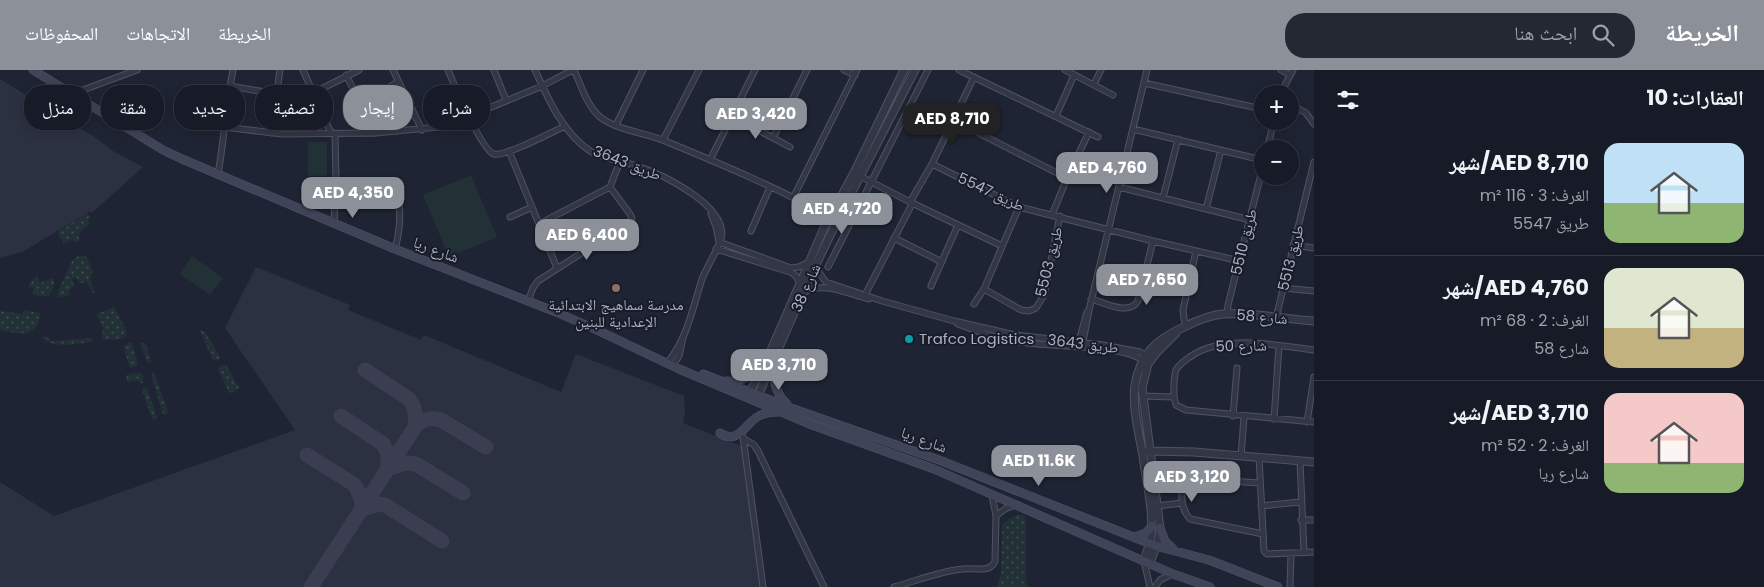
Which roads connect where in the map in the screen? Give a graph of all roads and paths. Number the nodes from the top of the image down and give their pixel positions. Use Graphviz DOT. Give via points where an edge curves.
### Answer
graph roads {
  1 [pos="33,70"];
  2 [pos="137,70"];
  3 [pos="233,70"];
  4 [pos="280,70"];
  5 [pos="303,70"];
  6 [pos="394,70"];
  7 [pos="448,70"];
  8 [pos="494,70"];
  9 [pos="535,70"];
  10 [pos="574,70"];
  11 [pos="643,70"];
  12 [pos="690,70"];
  13 [pos="755,70"];
  14 [pos="808,70"];
  15 [pos="844,70"];
  16 [pos="904,70"];
  17 [pos="916,70"];
  18 [pos="928,70"];
  19 [pos="959,70"];
  20 [pos="1064,70"];
  21 [pos="1101,70"];
  22 [pos="1147,70"];
  23 [pos="1281,70"];
  24 [pos="355,71"];
  25 [pos="698,72"];
  26 [pos="1292,72"];
  27 [pos="856,73"];
  28 [pos="1074,75"];
  29 [pos="346,76"];
  30 [pos="974,77"];
  31 [pos="398,82"];
  32 [pos="1144,83"];
  33 [pos="1094,84"];
  34 [pos="57,85"];
  35 [pos="230,85"];
  36 [pos="278,85"];
  37 [pos="310,85"];
  38 [pos="329,85"];
  39 [pos="351,85"];
  40 [pos="393,85"];
  41 [pos="455,85"];
  42 [pos="1285,85"];
  43 [pos="542,86"];
  44 [pos="91,87"];
  45 [pos="1113,95"];
  46 [pos="506,100"];
  47 [pos="91,106"];
  48 [pos="490,107"];
  49 [pos="1254,107"];
  50 [pos="1299,109"];
  51 [pos="732,116"];
  52 [pos="1056,116"];
  53 [pos="953,120"];
  54 [pos="1314,124"];
  55 [pos="616,125"];
  56 [pos="565,126"];
  57 [pos="1133,129"];
  58 [pos="224,130"];
  59 [pos="245,130"];
  60 [pos="270,130"];
  61 [pos="332,130"];
  62 [pos="374,130"];
  63 [pos="422,130"];
  64 [pos="477,130"];
  65 [pos="1089,132"];
  66 [pos="270,133"];
  67 [pos="333,133"];
  68 [pos="376,133"];
  69 [pos="1098,137"];
  70 [pos="773,138"];
  71 [pos="1178,139"];
  72 [pos="663,140"];
  73 [pos="790,147"];
  74 [pos="1221,150"];
  75 [pos="509,151"];
  76 [pos="1254,158"];
  77 [pos="710,160"];
  78 [pos="620,161"];
  79 [pos="1314,162"];
  80 [pos="932,164"];
  81 [pos="1313,169"];
  82 [pos="218,174"];
  83 [pos="860,176"];
  84 [pos="1067,178"];
  85 [pos="336,182"];
  86 [pos="871,182"];
  87 [pos="1258,185"];
  88 [pos="1119,186"];
  89 [pos="610,187"];
  90 [pos="770,187"];
  91 [pos="793,198"];
  92 [pos="1163,198"];
  93 [pos="911,203"];
  94 [pos="532,207"];
  95 [pos="1019,207"];
  96 [pos="1206,208"];
  97 [pos="1052,215"];
  98 [pos="1060,216"];
  99 [pos="510,217"];
  100 [pos="833,219"];
  101 [pos="1250,220"];
  102 [pos="334,224"];
  103 [pos="539,224"];
  104 [pos="958,225"];
  105 [pos="1108,230"];
  106 [pos="751,231"];
  107 [pos="894,238"];
  108 [pos="1153,241"];
  109 [pos="719,242"];
  110 [pos="1293,245"];
  111 [pos="1002,246"];
  112 [pos="1314,248"];
  113 [pos="395,249"];
  114 [pos="716,249"];
  115 [pos="1196,251"];
  116 [pos="1240,261"];
  117 [pos="942,262"];
  118 [pos="813,263"];
  119 [pos="557,268"];
  120 [pos="828,268"];
  121 [pos="800,283"];
  122 [pos="931,286"];
  123 [pos="1283,288"];
  124 [pos="984,289"];
  125 [pos="1314,291"];
  126 [pos="803,293"];
  127 [pos="865,295"];
  128 [pos="1091,299"];
  129 [pos="528,301"];
  130 [pos="882,301"];
  131 [pos="974,304"];
  132 [pos="1227,314"];
  133 [pos="1276,318"];
  134 [pos="1314,321"];
  135 [pos="1185,326"];
  136 [pos="1081,344"];
  137 [pos="1279,346"];
  138 [pos="1314,350"];
  139 [pos="771,358"];
  140 [pos="1147,360"];
  141 [pos="670,364"];
  142 [pos="1237,368"];
  143 [pos="1314,377"];
  144 [pos="719,380"];
  145 [pos="1142,396"];
  146 [pos="753,397"];
  147 [pos="1174,397"];
  148 [pos="791,408"];
  149 [pos="782,413"];
  150 [pos="1233,416"];
  151 [pos="1244,417"];
  152 [pos="1274,419"];
  153 [pos="1307,422"];
  154 [pos="1314,422"];
  155 [pos="720,433"];
  156 [pos="1143,433"];
  157 [pos="743,436"];
  158 [pos="1146,451"];
  159 [pos="1241,456"];
  160 [pos="1259,457"];
  161 [pos="1300,461"];
  162 [pos="1314,462"];
  163 [pos="1260,483"];
  164 [pos="992,494"];
  165 [pos="1300,502"];
  166 [pos="1182,503"];
  167 [pos="1016,505"];
  168 [pos="1157,506"];
  169 [pos="1261,506"];
  170 [pos="996,516"];
  171 [pos="1301,520"];
  172 [pos="1314,520"];
  173 [pos="1156,527"];
  174 [pos="1263,534"];
  175 [pos="1135,537"];
  176 [pos="1153,544"];
  177 [pos="1181,552"];
  178 [pos="1291,552"];
  179 [pos="1304,552"];
  180 [pos="1314,552"];
  181 [pos="1147,562"];
  182 [pos="1173,574"];
  183 [pos="763,587"];
  184 [pos="824,587"];
  185 [pos="894,587"];
  186 [pos="1150,587"];
  187 [pos="1155,587"];
  188 [pos="1210,587"];
  189 [pos="1278,587"];
  190 [pos="1290,587"];
  1 -- 34 [label="main road, شارع ريا"];
  2 -- 44 [label="street"];
  3 -- 35 [label="street"];
  4 -- 36 [label="street"];
  5 -- 37 [label="street"];
  6 -- 31 [label="street"];
  7 -- 41 [label="street"];
  8 -- 46 [label="street"];
  9 -- 43 [label="street, طريق 3643"];
  10 -- 43 [label="street"];
  10 -- 55 [label="street" via="596,113"];
  11 -- 55 [label="street"];
  12 -- 25 [label="street"];
  13 -- 51 [label="street"];
  14 -- 70 [label="street"];
  15 -- 27 [label="street"];
  16 -- 100 [label="street, شارع 38"];
  17 -- 83 [label="street, شارع 38"];
  18 -- 86 [label="street, شارع 38"];
  19 -- 30 [label="street"];
  20 -- 28 [label="street"];
  21 -- 33 [label="street"];
  22 -- 32 [label="street"];
  23 -- 26 [label="street"];
  24 -- 29 [label="street"];
  25 -- 72 [label="street"];
  26 -- 42 [label="street"];
  27 -- 91 [label="street"];
  28 -- 33 [label="street"];
  28 -- 52 [label="street"];
  29 -- 38 [label="street"];
  29 -- 39 [label="street"];
  30 -- 52 [label="street"];
  30 -- 53 [label="street"];
  31 -- 40 [label="street"];
  31 -- 63 [label="street"];
  32 -- 49 [label="street"];
  32 -- 57 [label="street"];
  33 -- 45 [label="street"];
  43 -- 46 [label="street"];
  43 -- 56 [label="street, طريق 3643"];
  46 -- 48 [label="street"];
  47 -- 82 [label="main road, شارع ريا" via="163,150"];
  50 -- 54 [label="street"];
  51 -- 70 [label="street"];
  51 -- 77 [label="street"];
  52 -- 65 [label="street"];
  53 -- 80 [label="street"];
  53 -- 84 [label="street"];
  55 -- 72 [label="street"];
  56 -- 75 [label="street"];
  56 -- 78 [label="street, طريق 3643" via="590,150"];
  57 -- 71 [label="street"];
  57 -- 88 [label="street"];
  58 -- 82 [label="street"];
  59 -- 66 [label="street"];
  60 -- 66 [label="street"];
  61 -- 67 [label="street"];
  62 -- 68 [label="street"];
  63 -- 68 [label="street"];
  64 -- 75 [label="street" via="490,152 495,155"];
  65 -- 69 [label="street"];
  65 -- 84 [label="street"];
  66 -- 67 [label="street"];
  67 -- 68 [label="street"];
  67 -- 85 [label="street"];
  70 -- 73 [label="street"];
  71 -- 74 [label="street"];
  71 -- 92 [label="street"];
  72 -- 77 [label="street"];
  74 -- 76 [label="street"];
  74 -- 96 [label="street"];
  75 -- 94 [label="street"];
  77 -- 90 [label="street"];
  78 -- 89 [label="street"];
  78 -- 109 [label="street, طريق 3643" via="663,176 709,207 722,232"];
  79 -- 81 [label="street, طريق 5513"];
  80 -- 93 [label="street"];
  80 -- 95 [label="street, طريق 5547"];
  81 -- 110 [label="street, طريق 5513"];
  82 -- 102 [label="main road, شارع ريا"];
  83 -- 86 [label="street"];
  83 -- 100 [label="street, شارع 38"];
  84 -- 97 [label="street"];
  85 -- 102 [label="street"];
  85 -- 113 [label="street" via="397,181 401,217"];
  86 -- 93 [label="street"];
  86 -- 120 [label="street, شارع 38"];
  87 -- 101 [label="street, طريق 5510"];
  88 -- 92 [label="street"];
  88 -- 105 [label="street"];
  89 -- 103 [label="street"];
  89 -- 119 [label="street, طريق 3643" via="632,218 630,222"];
  90 -- 91 [label="street"];
  90 -- 106 [label="street"];
  91 -- 100 [label="street"];
  92 -- 96 [label="street"];
  93 -- 104 [label="street"];
  93 -- 107 [label="street"];
  94 -- 99 [label="street"];
  94 -- 103 [label="street"];
  95 -- 97 [label="street, طريق 5547"];
  95 -- 111 [label="street"];
  96 -- 101 [label="street"];
  97 -- 98 [label="street, طريق 5547"];
  98 -- 105 [label="street, طريق 5547"];
  98 -- 124 [label="street, طريق 5503" via="1044,295 1036,308 1021,310"];
  100 -- 118 [label="street, شارع 38"];
  101 -- 116 [label="street, طريق 5510"];
  102 -- 113 [label="main road, شارع ريا"];
  103 -- 119 [label="street"];
  104 -- 111 [label="street"];
  104 -- 117 [label="street"];
  105 -- 108 [label="street, طريق 5547"];
  105 -- 128 [label="street"];
  107 -- 117 [label="street"];
  107 -- 127 [label="street"];
  108 -- 115 [label="street, طريق 5547"];
  108 -- 128 [label="street" via="1135,306 1127,309"];
  109 -- 114 [label="street"];
  109 -- 118 [label="street" via="788,267"];
  110 -- 112 [label="street"];
  110 -- 123 [label="street, طريق 5513"];
  111 -- 124 [label="street"];
  113 -- 129 [label="main road, شارع ريا"];
  114 -- 121 [label="street" via="790,272"];
  114 -- 141 [label="street" via="703,276 682,349"];
  115 -- 116 [label="street, طريق 5547"];
  115 -- 135 [label="street" via="1183,310"];
  116 -- 132 [label="street, طريق 5510"];
  117 -- 122 [label="street"];
  118 -- 121 [label="street, شارع 38"];
  118 -- 126 [label="street, شارع 38"];
  118 -- 127 [label="street, طريق 3643" via="826,282"];
  119 -- 129 [label="street" via="535,284"];
  121 -- 139 [label="street, شارع 38"];
  123 -- 125 [label="street"];
  123 -- 133 [label="street, طريق 5513"];
  124 -- 131 [label="street"];
  126 -- 130 [label="street, طريق 3643" via="822,287"];
  126 -- 139 [label="street, شارع 38"];
  127 -- 130 [label="street, طريق 3643"];
  128 -- 136 [label="street"];
  129 -- 141 [label="main road, شارع ريا"];
  130 -- 136 [label="street, طريق 3643" via="1024,337"];
  132 -- 133 [label="street, شارع 58"];
  132 -- 135 [label="street, شارع 58"];
  133 -- 134 [label="street, شارع 58"];
  135 -- 140 [label="street"];
  136 -- 140 [label="street, طريق 3643" via="1131,350"];
  137 -- 138 [label="street, شارع 50"];
  137 -- 147 [label="street, شارع 50" via="1222,344 1197,351 1176,369"];
  137 -- 152 [label="street"];
  139 -- 144 [label="main road" via="749,376 737,381"];
  139 -- 146 [label="street, شارع 38"];
  139 -- 148 [label="main road" via="775,388"];
  140 -- 145 [label="street"];
  140 -- 156 [label="street" via="1135,391"];
  141 -- 144 [label="main road, شارع ريا"];
  141 -- 146 [label="main road, شارع ريا"];
  142 -- 150 [label="street"];
  143 -- 153 [label="street"];
  144 -- 146 [label="main road, شارع ريا"];
  145 -- 147 [label="street"];
  145 -- 156 [label="street"];
  146 -- 148 [label="main road, شارع ريا"];
  146 -- 149 [label="main road, شارع ريا"];
  147 -- 150 [label="street" via="1176,405 1186,410"];
  148 -- 175 [label="main road, شارع ريا" via="939,460"];
  149 -- 157 [label="main road" via="759,415"];
  149 -- 164 [label="main road, شارع ريا"];
  150 -- 151 [label="street"];
  151 -- 152 [label="street"];
  151 -- 159 [label="street"];
  152 -- 153 [label="street"];
  153 -- 154 [label="street"];
  155 -- 157 [label="main road" via="729,437"];
  156 -- 158 [label="street"];
  157 -- 183 [label="street"];
  157 -- 184 [label="street" via="758,451"];
  158 -- 159 [label="street"];
  158 -- 168 [label="street"];
  158 -- 173 [label="street" via="1152,516"];
  159 -- 160 [label="street"];
  160 -- 161 [label="street"];
  160 -- 163 [label="street"];
  161 -- 162 [label="street"];
  161 -- 165 [label="street"];
  163 -- 166 [label="street" via="1186,481"];
  163 -- 169 [label="street"];
  164 -- 167 [label="main road, شارع ريا"];
  164 -- 170 [label="street"];
  165 -- 169 [label="street"];
  165 -- 171 [label="street"];
  166 -- 168 [label="street"];
  166 -- 174 [label="street" via="1190,519"];
  167 -- 170 [label="street"];
  167 -- 181 [label="main road, شارع ريا"];
  168 -- 173 [label="street"];
  169 -- 174 [label="street"];
  170 -- 185 [label="street" via="995,561 991,568 954,570"];
  171 -- 172 [label="street"];
  171 -- 179 [label="street"];
  173 -- 175 [label="main road"];
  173 -- 176 [label="street"];
  173 -- 177 [label="main road" via="1168,545"];
  174 -- 178 [label="street" via="1266,553"];
  175 -- 176 [label="main road, شارع ريا"];
  176 -- 177 [label="main road, شارع ريا"];
  176 -- 181 [label="street"];
  177 -- 189 [label="main road, شارع ريا"];
  178 -- 179 [label="street"];
  178 -- 190 [label="street"];
  179 -- 180 [label="street"];
  181 -- 182 [label="main road, شارع ريا"];
  181 -- 186 [label="street"];
  182 -- 187 [label="street" via="1160,580"];
  182 -- 188 [label="main road, شارع ريا"];
}
